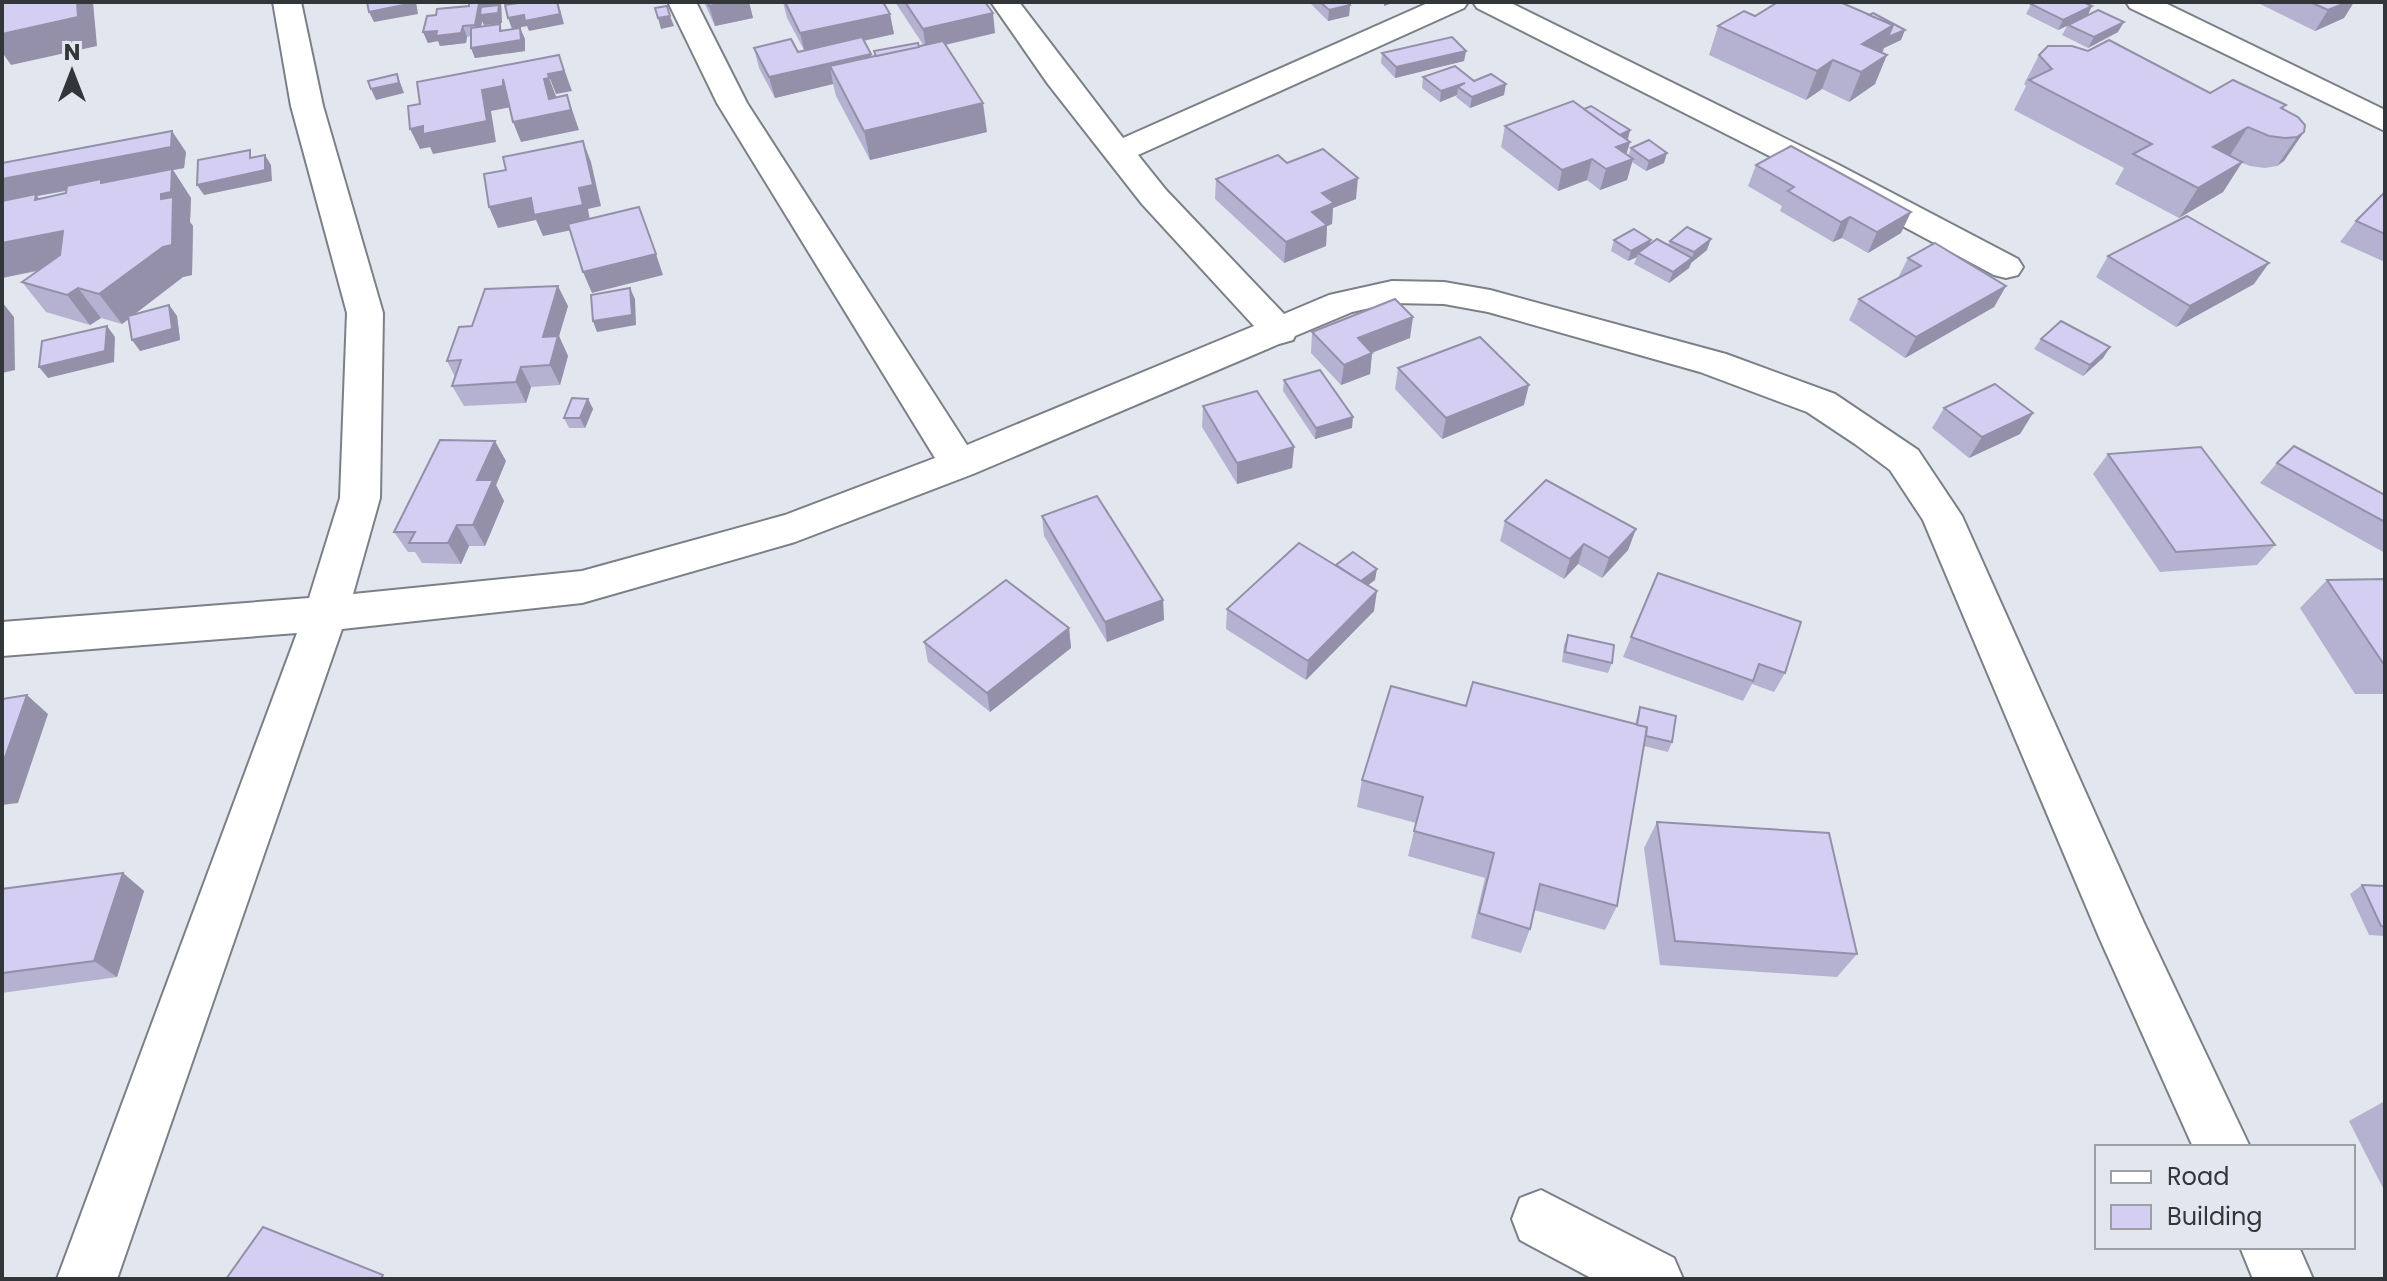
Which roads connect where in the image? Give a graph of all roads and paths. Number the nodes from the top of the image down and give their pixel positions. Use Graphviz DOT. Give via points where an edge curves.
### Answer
graph roads {
  1 [pos="287,2"];
  2 [pos="682,2"];
  3 [pos="1005,2"];
  4 [pos="1454,2"];
  5 [pos="1487,2"];
  6 [pos="2140,2"];
  7 [pos="2385,122"];
  8 [pos="1118,152"];
  9 [pos="2006,267"];
  10 [pos="1280,332"];
  11 [pos="959,464"];
  12 [pos="326,614"];
  13 [pos="2,639"];
  14 [pos="2221,1145"];
  15 [pos="1541,1219"];
  16 [pos="2270,1249"];
  17 [pos="87,1279"];
  18 [pos="1653,1279"];
  19 [pos="2283,1279"];
  1 -- 12 [label="street" via="307,106 365,313 360,498"];
  2 -- 11 [label="street" via="732,103"];
  3 -- 8 [label="street"];
  4 -- 8 [label="street"];
  5 -- 9 [label="street"];
  6 -- 7 [label="street"];
  8 -- 10 [label="street"];
  10 -- 11 [label="street"];
  10 -- 14 [label="street" via="1342,303 1392,292 1490,301 1713,363 1821,403 1904,460 1942,516"];
  11 -- 12 [label="street" via="795,527 582,587"];
  12 -- 13 [label="street"];
  12 -- 17 [label="street"];
  15 -- 18 [label="street"];
  16 -- 19 [label="street"];
}
